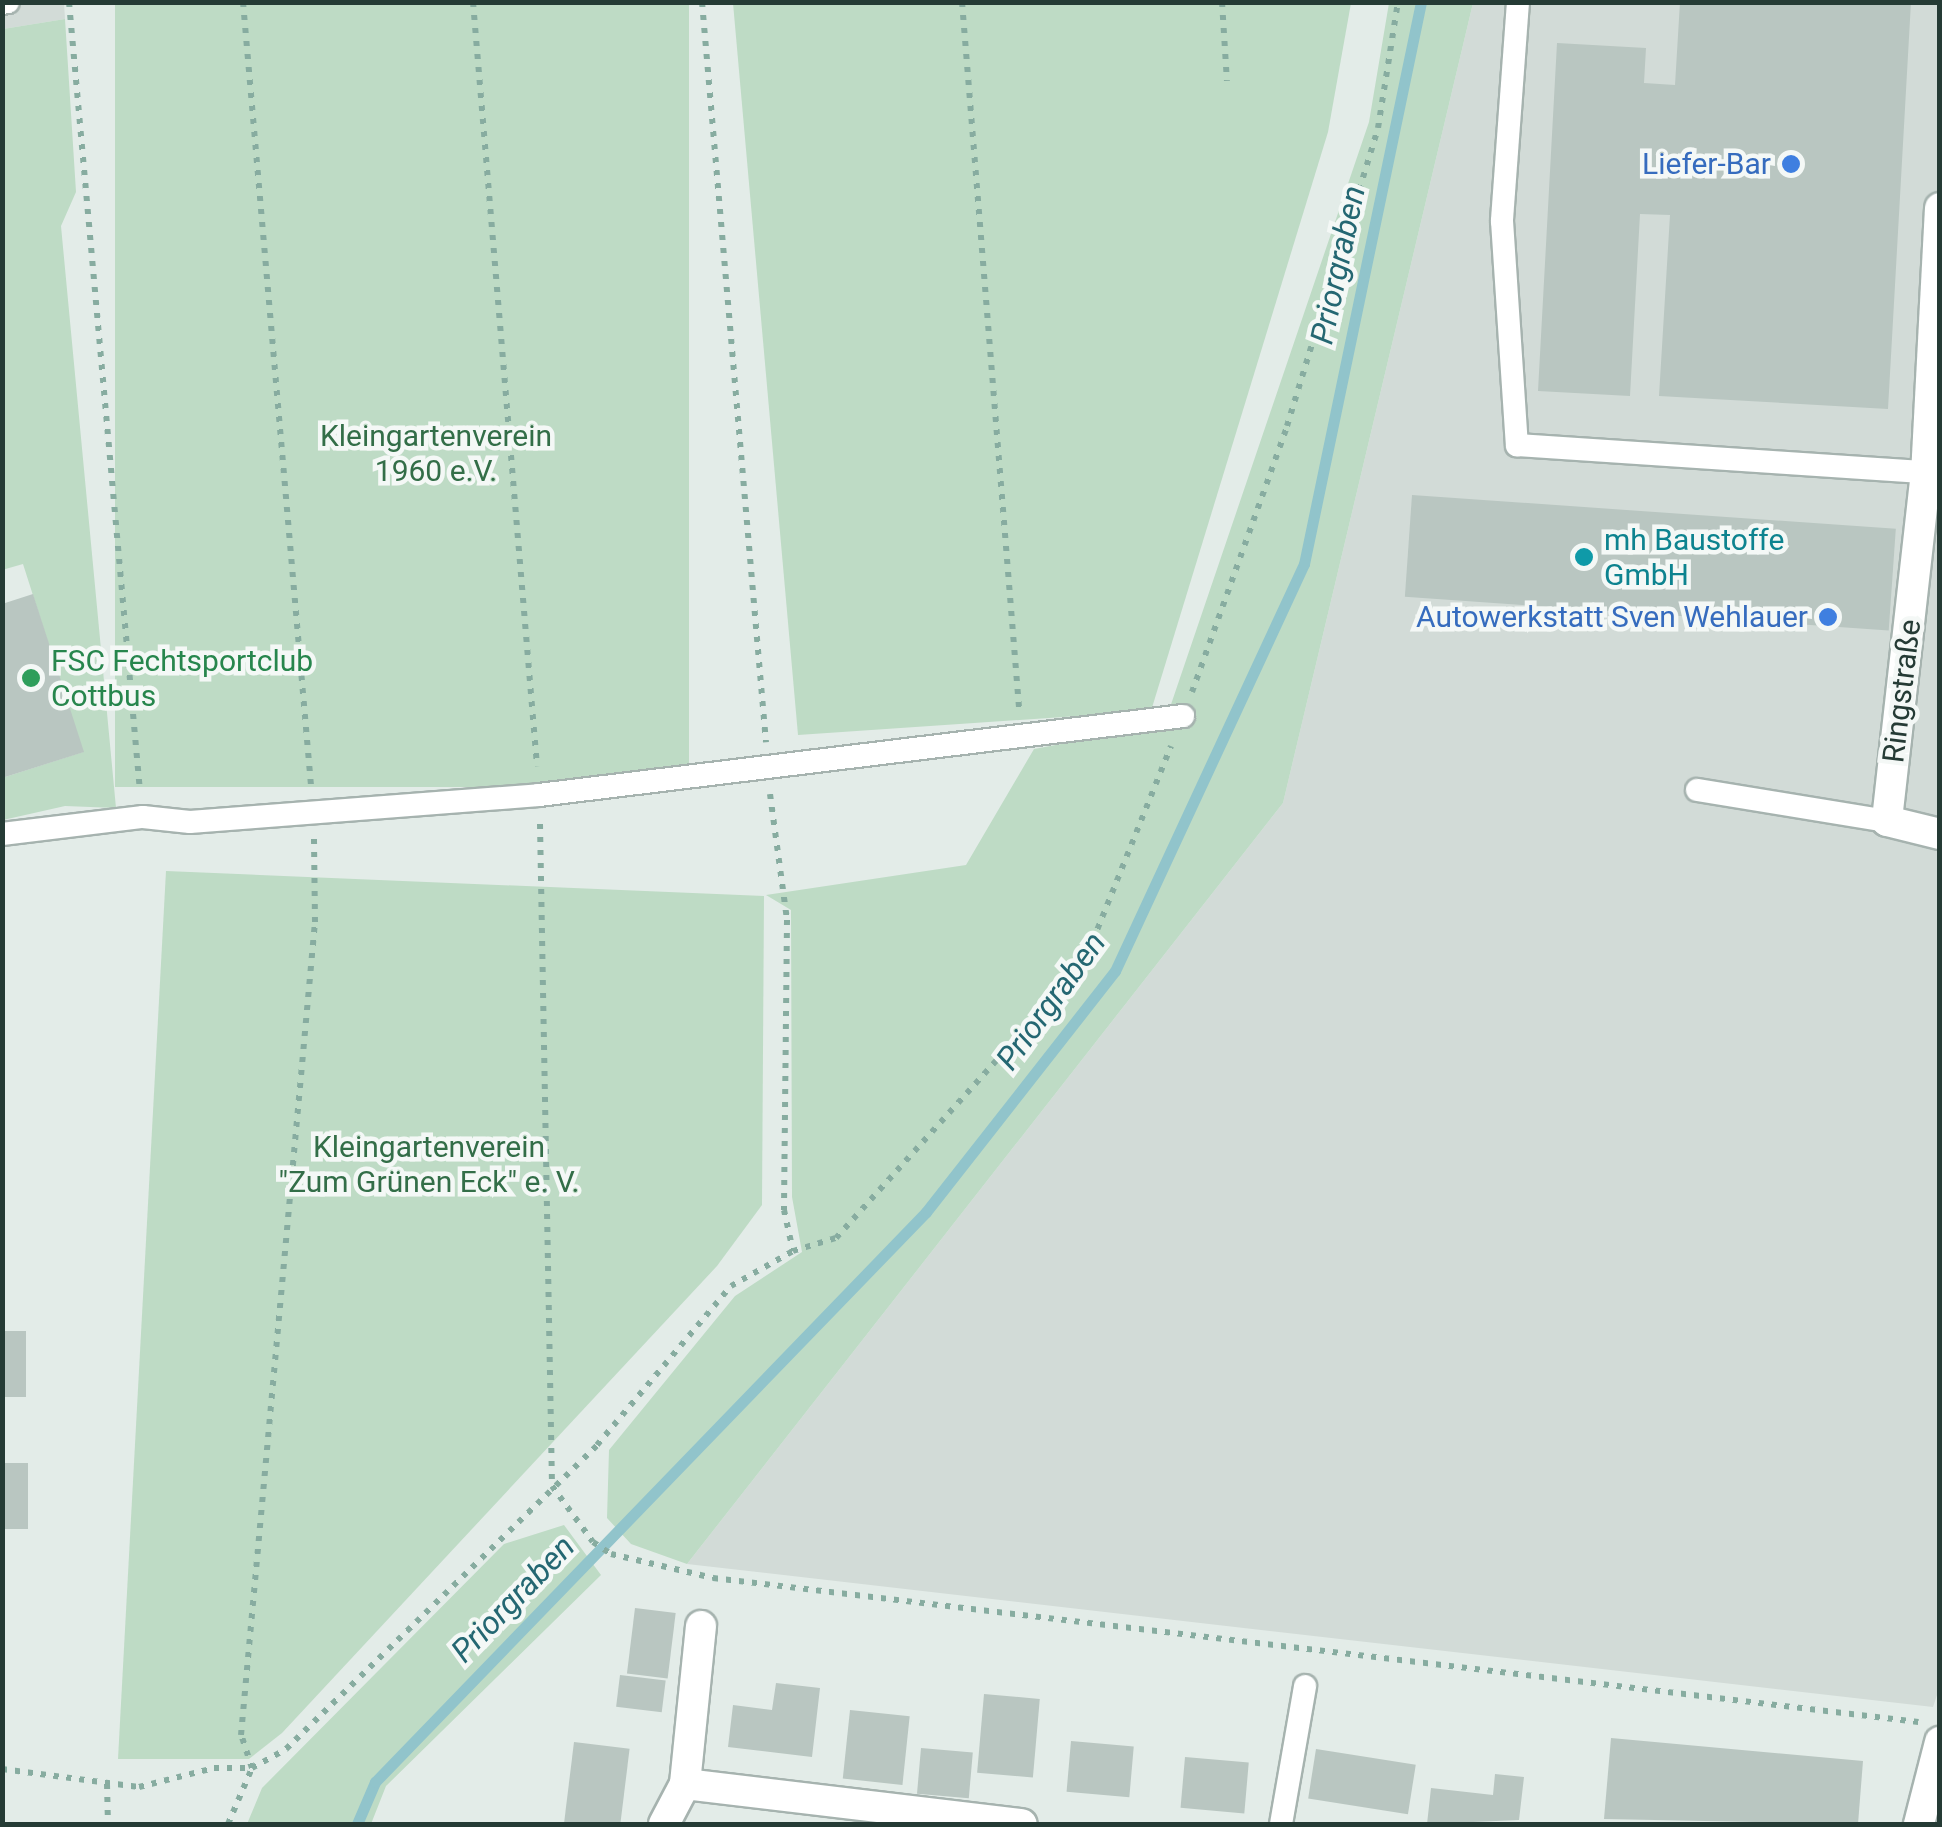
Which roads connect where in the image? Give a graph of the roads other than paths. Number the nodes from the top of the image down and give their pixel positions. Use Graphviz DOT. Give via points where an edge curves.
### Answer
graph roads {
  1 [pos="1518,2"];
  2 [pos="1940,208"];
  3 [pos="1926,472"];
  4 [pos="1183,716"];
  5 [pos="1697,790"];
  6 [pos="1887,821"];
  7 [pos="2,834"];
  8 [pos="1940,834"];
  9 [pos="701,1626"];
  10 [pos="1304,1686"];
  11 [pos="1940,1742"];
  12 [pos="684,1784"];
  13 [pos="664,1824"];
  14 [pos="1022,1824"];
  15 [pos="1281,1824"];
  16 [pos="1920,1824"];
  1 -- 3 [label="lane" via="1502,221 1517,445"];
  2 -- 3 [label="street, Ringstraße"];
  3 -- 6 [label="street, Ringstraße"];
  4 -- 7 [label="lane" via="539,795 190,822 143,817"];
  5 -- 6 [label="lane"];
  6 -- 8 [label="street"];
  9 -- 12 [label="street"];
  10 -- 15 [label="lane"];
  11 -- 16 [label="street"];
  12 -- 13 [label="street"];
  12 -- 14 [label="street"];
}
